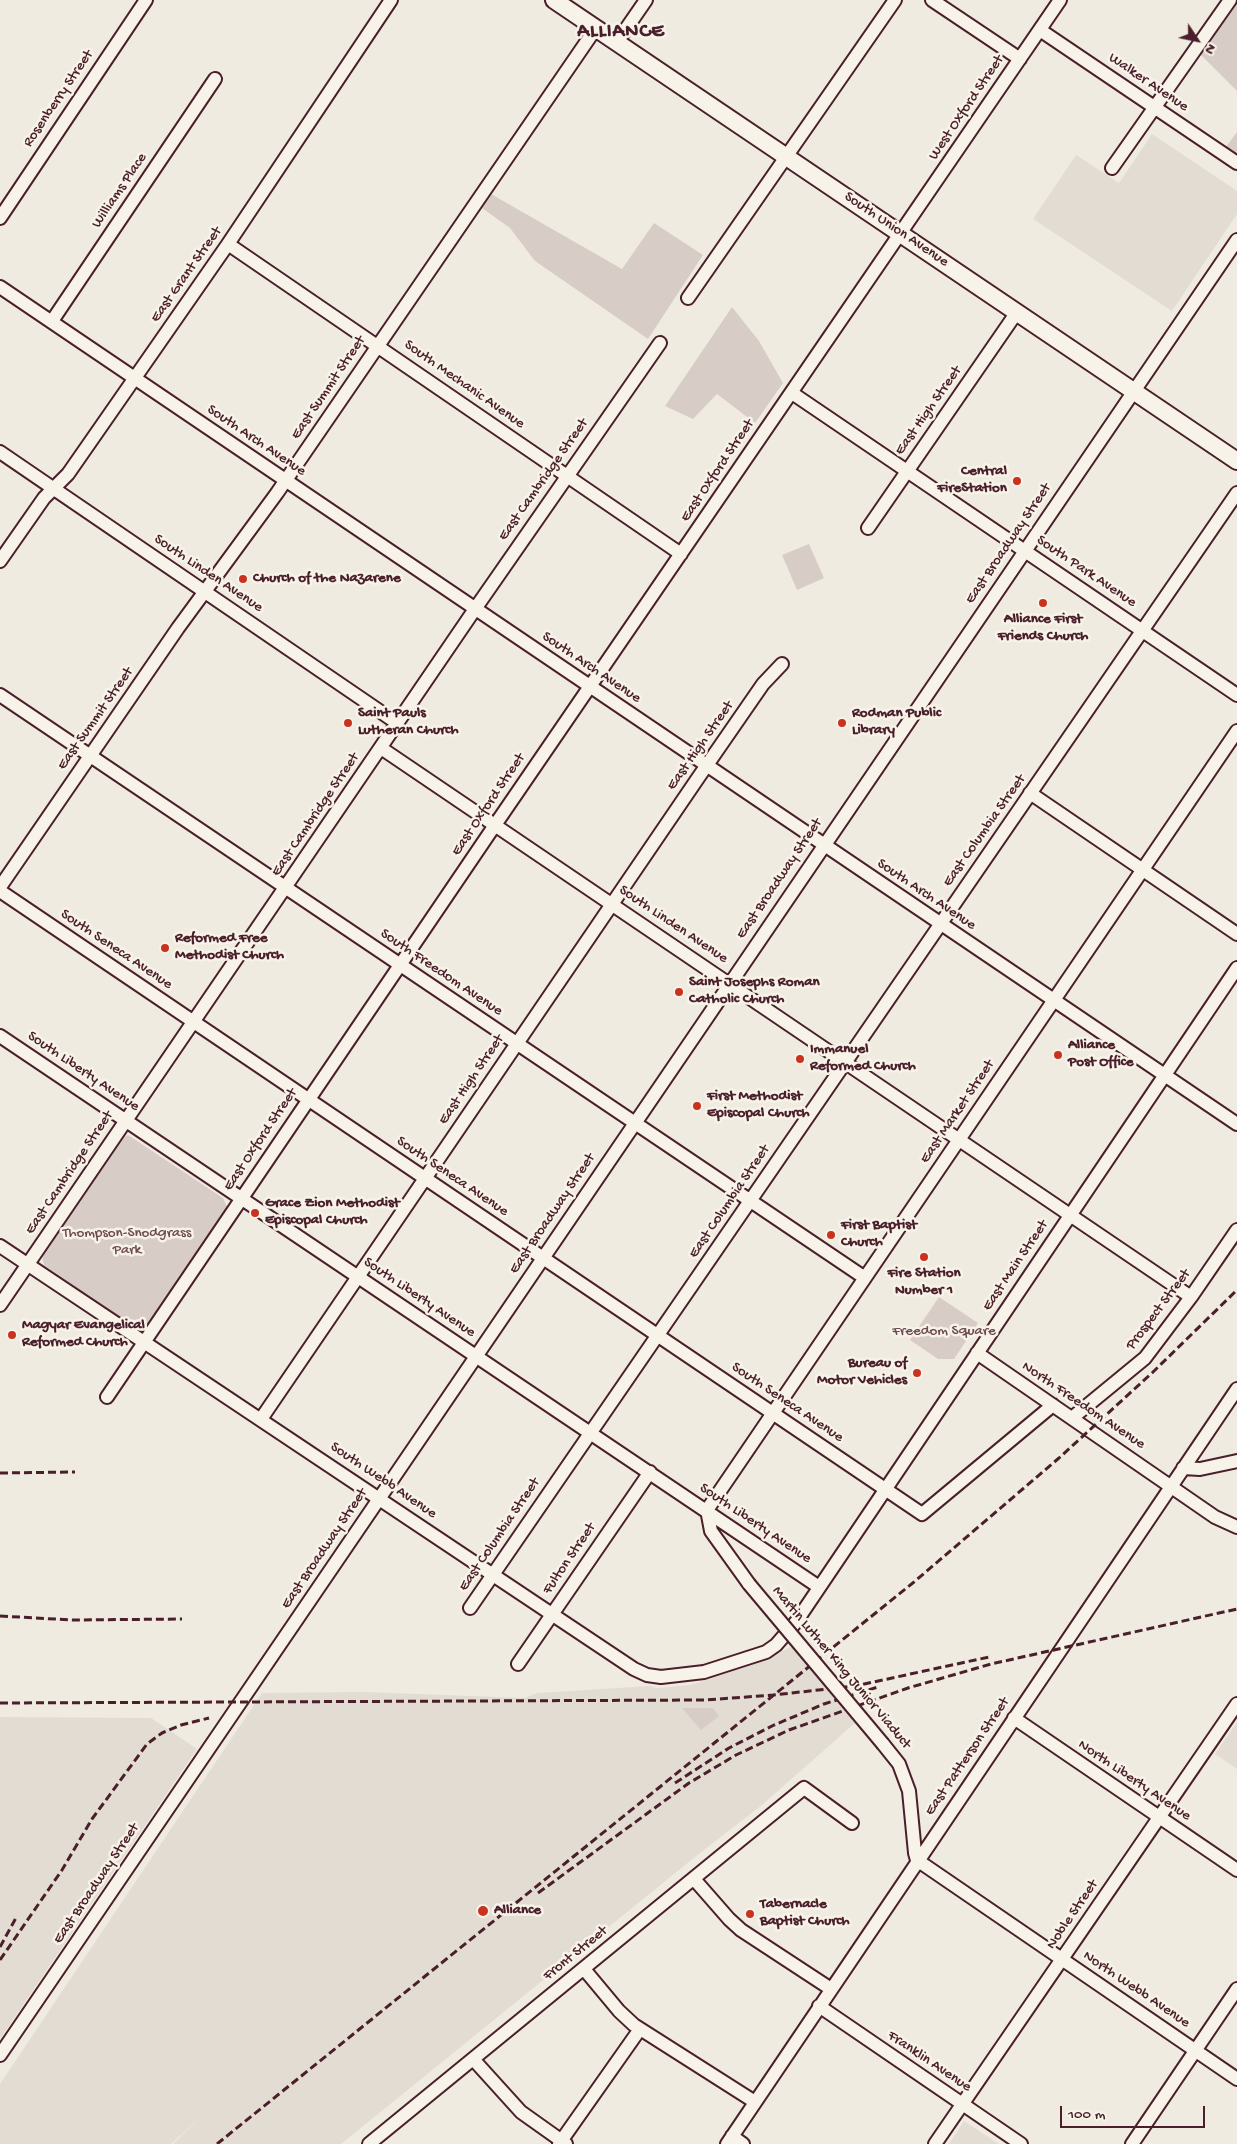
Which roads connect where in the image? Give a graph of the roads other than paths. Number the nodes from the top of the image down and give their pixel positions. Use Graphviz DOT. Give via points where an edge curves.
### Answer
graph roads {
  1 [pos="146,0"];
  2 [pos="391,0"];
  3 [pos="554,0"];
  4 [pos="646,0"];
  5 [pos="895,0"];
  6 [pos="932,0"];
  7 [pos="1060,0"];
  8 [pos="1230,0"];
  9 [pos="596,28"];
  10 [pos="1040,30"];
  11 [pos="617,42"];
  12 [pos="1020,59"];
  13 [pos="215,79"];
  14 [pos="1154,107"];
  15 [pos="786,157"];
  16 [pos="1237,163"];
  17 [pos="1112,168"];
  18 [pos="0,218"];
  19 [pos="901,234"];
  20 [pos="1237,240"];
  21 [pos="228,244"];
  22 [pos="0,287"];
  23 [pos="688,298"];
  24 [pos="1017,312"];
  25 [pos="52,321"];
  26 [pos="660,344"];
  27 [pos="377,345"];
  28 [pos="134,377"];
  29 [pos="1134,391"];
  30 [pos="792,393"];
  31 [pos="0,452"];
  32 [pos="1237,461"];
  33 [pos="907,471"];
  34 [pos="567,476"];
  35 [pos="286,480"];
  36 [pos="54,488"];
  37 [pos="1237,492"];
  38 [pos="868,528"];
  39 [pos="1025,551"];
  40 [pos="681,554"];
  41 [pos="0,561"];
  42 [pos="205,592"];
  43 [pos="475,609"];
  44 [pos="1142,630"];
  45 [pos="782,664"];
  46 [pos="590,687"];
  47 [pos="0,695"];
  48 [pos="1237,695"];
  49 [pos="397,724"];
  50 [pos="1237,731"];
  51 [pos="381,748"];
  52 [pos="91,756"];
  53 [pos="706,766"];
  54 [pos="1030,793"];
  55 [pos="495,825"];
  56 [pos="823,845"];
  57 [pos="1143,870"];
  58 [pos="0,887"];
  59 [pos="285,888"];
  60 [pos="0,891"];
  61 [pos="611,904"];
  62 [pos="940,924"];
  63 [pos="1237,934"];
  64 [pos="401,965"];
  65 [pos="1237,968"];
  66 [pos="729,983"];
  67 [pos="1053,1001"];
  68 [pos="192,1023"];
  69 [pos="0,1036"];
  70 [pos="516,1044"];
  71 [pos="845,1062"];
  72 [pos="1164,1076"];
  73 [pos="308,1099"];
  74 [pos="126,1121"];
  75 [pos="634,1122"];
  76 [pos="1237,1124"];
  77 [pos="959,1139"];
  78 [pos="425,1178"];
  79 [pos="240,1198"];
  80 [pos="750,1200"];
  81 [pos="1071,1214"];
  82 [pos="1237,1230"];
  83 [pos="0,1246"];
  84 [pos="542,1258"];
  85 [pos="27,1265"];
  86 [pos="358,1276"];
  87 [pos="865,1278"];
  88 [pos="1191,1297"];
  89 [pos="0,1305"];
  90 [pos="657,1336"];
  91 [pos="144,1341"];
  92 [pos="977,1353"];
  93 [pos="476,1355"];
  94 [pos="1237,1389"];
  95 [pos="107,1397"];
  96 [pos="1053,1405"];
  97 [pos="773,1413"];
  98 [pos="1072,1418"];
  99 [pos="261,1419"];
  100 [pos="591,1432"];
  101 [pos="1237,1461"];
  102 [pos="1183,1468"];
  103 [pos="650,1472"];
  104 [pos="1171,1486"];
  105 [pos="885,1489"];
  106 [pos="378,1498"];
  107 [pos="707,1510"];
  108 [pos="1237,1526"];
  109 [pos="493,1574"];
  110 [pos="819,1587"];
  111 [pos="470,1608"];
  112 [pos="553,1614"];
  113 [pos="766,1652"];
  114 [pos="518,1664"];
  115 [pos="1237,1704"];
  116 [pos="1014,1718"];
  117 [pos="1159,1817"];
  118 [pos="852,1823"];
  119 [pos="917,1860"];
  120 [pos="1237,1870"];
  121 [pos="694,1879"];
  122 [pos="1062,1960"];
  123 [pos="584,1969"];
  124 [pos="831,1989"];
  125 [pos="1237,1989"];
  126 [pos="819,2006"];
  127 [pos="640,2029"];
  128 [pos="1195,2051"];
  129 [pos="0,2055"];
  130 [pos="473,2059"];
  131 [pos="1237,2079"];
  132 [pos="755,2102"];
  133 [pos="962,2104"];
  134 [pos="729,2140"];
  135 [pos="562,2143"];
  136 [pos="369,2144"];
  137 [pos="743,2144"];
  138 [pos="935,2144"];
  139 [pos="1021,2144"];
  140 [pos="1132,2144"];
  1 -- 18 [label="street, Rosenberry Street"];
  2 -- 21 [label="street, East Grant Street"];
  3 -- 9 [label="main road, South Union Avenue"];
  4 -- 11 [label="street"];
  5 -- 15 [label="street"];
  6 -- 12 [label="street"];
  7 -- 10 [label="street, West Oxford Street"];
  8 -- 14 [label="street"];
  9 -- 11 [label="main road, South Union Avenue"];
  9 -- 27 [label="street, East Summit Street"];
  10 -- 12 [label="street, West Oxford Street"];
  10 -- 14 [label="street, Walker Avenue"];
  11 -- 15 [label="main road, South Union Avenue"];
  12 -- 19 [label="street, West Oxford Street"];
  13 -- 25 [label="street, Williams Place"];
  14 -- 16 [label="street, Walker Avenue"];
  14 -- 17 [label="street"];
  15 -- 19 [label="main road, South Union Avenue"];
  15 -- 23 [label="street"];
  19 -- 24 [label="main road, South Union Avenue"];
  19 -- 30 [label="street, East Oxford Street"];
  20 -- 29 [label="street, East Broadway Street"];
  21 -- 27 [label="street, South Mechanic Avenue"];
  21 -- 28 [label="street, East Grant Street"];
  22 -- 25 [label="street, South Arch Avenue"];
  24 -- 29 [label="main road, South Union Avenue"];
  24 -- 33 [label="street, East High Street"];
  25 -- 28 [label="street, South Arch Avenue"];
  26 -- 34 [label="street, East Cambridge Street"];
  27 -- 34 [label="street, South Mechanic Avenue"];
  27 -- 35 [label="street, East Summit Street"];
  28 -- 35 [label="street, South Arch Avenue"];
  28 -- 36 [label="street, East Grant Street" via="68,474"];
  29 -- 32 [label="main road, South Union Avenue"];
  29 -- 39 [label="street, East Broadway Street"];
  30 -- 33 [label="street, South Park Avenue"];
  30 -- 40 [label="street, East Oxford Street"];
  31 -- 36 [label="street, South Linden Avenue"];
  33 -- 38 [label="street, East High Street"];
  33 -- 39 [label="street, South Park Avenue"];
  34 -- 40 [label="street, South Mechanic Avenue"];
  34 -- 43 [label="street, East Cambridge Street"];
  35 -- 42 [label="street, East Summit Street"];
  35 -- 43 [label="street, South Arch Avenue"];
  36 -- 41 [label="street, East Grant Street"];
  36 -- 42 [label="street, South Linden Avenue"];
  37 -- 44 [label="street, East Columbia Street"];
  39 -- 44 [label="street, South Park Avenue"];
  39 -- 56 [label="street, East Broadway Street"];
  40 -- 46 [label="street, East Oxford Street"];
  42 -- 49 [label="street, South Linden Avenue"];
  42 -- 52 [label="street, East Summit Street"];
  43 -- 46 [label="street, South Arch Avenue"];
  43 -- 49 [label="street, East Cambridge Street"];
  44 -- 48 [label="street, South Park Avenue"];
  44 -- 54 [label="street, East Columbia Street"];
  45 -- 53 [label="street, East High Street" via="752,700"];
  46 -- 53 [label="street, South Arch Avenue"];
  46 -- 55 [label="street, East Oxford Street"];
  47 -- 52 [label="street, South Freedom Avenue"];
  49 -- 51 [label="street, East Cambridge Street"];
  50 -- 57 [label="street, East Market Street"];
  51 -- 55 [label="street, South Linden Avenue"];
  51 -- 59 [label="street, East Cambridge Street"];
  52 -- 58 [label="street, East Summit Street"];
  52 -- 59 [label="street, South Freedom Avenue"];
  53 -- 56 [label="street, South Arch Avenue"];
  53 -- 61 [label="street, East High Street"];
  54 -- 57 [label="street"];
  54 -- 62 [label="street, East Columbia Street"];
  55 -- 61 [label="street, South Linden Avenue"];
  55 -- 64 [label="street, East Oxford Street"];
  56 -- 62 [label="street, South Arch Avenue"];
  56 -- 66 [label="street, East Broadway Street"];
  57 -- 63 [label="street"];
  57 -- 67 [label="street, East Market Street"];
  59 -- 64 [label="street, South Freedom Avenue"];
  59 -- 68 [label="street, East Cambridge Street"];
  60 -- 68 [label="street, South Seneca Avenue"];
  61 -- 66 [label="street, South Linden Avenue"];
  61 -- 70 [label="street, East High Street"];
  62 -- 67 [label="street, South Arch Avenue"];
  62 -- 71 [label="street, East Columbia Street"];
  64 -- 70 [label="street, South Freedom Avenue"];
  64 -- 73 [label="street, East Oxford Street"];
  65 -- 72 [label="street, East Main Street"];
  66 -- 71 [label="street, South Linden Avenue"];
  66 -- 75 [label="street, East Broadway Street"];
  67 -- 72 [label="street, South Arch Avenue"];
  67 -- 77 [label="street, East Market Street"];
  68 -- 73 [label="street, South Seneca Avenue"];
  68 -- 74 [label="street, East Cambridge Street"];
  69 -- 74 [label="street, South Liberty Avenue"];
  70 -- 75 [label="street, South Freedom Avenue"];
  70 -- 78 [label="street, East High Street"];
  71 -- 77 [label="street, South Linden Avenue"];
  71 -- 80 [label="street, East Columbia Street"];
  72 -- 76 [label="street, South Arch Avenue"];
  72 -- 81 [label="street, East Main Street"];
  73 -- 78 [label="street, South Seneca Avenue"];
  73 -- 79 [label="street, East Oxford Street"];
  74 -- 79 [label="street, South Liberty Avenue"];
  74 -- 85 [label="street, East Cambridge Street"];
  75 -- 80 [label="street, South Freedom Avenue"];
  75 -- 84 [label="street, East Broadway Street"];
  77 -- 81 [label="street, South Linden Avenue"];
  77 -- 87 [label="street, East Market Street"];
  78 -- 84 [label="street, South Seneca Avenue"];
  78 -- 86 [label="street, East High Street"];
  79 -- 86 [label="street, South Liberty Avenue"];
  79 -- 91 [label="street, East Oxford Street"];
  80 -- 87 [label="street, South Freedom Avenue"];
  80 -- 90 [label="street, East Columbia Street"];
  81 -- 88 [label="street, South Linden Avenue"];
  81 -- 92 [label="street, East Main Street"];
  82 -- 88 [label="street, Prospect Street"];
  83 -- 85 [label="street, South Webb Avenue"];
  84 -- 90 [label="street, South Seneca Avenue"];
  84 -- 93 [label="street, East Broadway Street"];
  85 -- 89 [label="street, East Cambridge Street"];
  85 -- 91 [label="street, South Webb Avenue"];
  86 -- 93 [label="street, South Liberty Avenue"];
  86 -- 99 [label="street, East High Street"];
  87 -- 97 [label="street, East Market Street"];
  88 -- 98 [label="street, Prospect Street" via="1145,1358"];
  90 -- 97 [label="street, South Seneca Avenue"];
  90 -- 100 [label="street, East Columbia Street"];
  91 -- 95 [label="street, East Oxford Street"];
  91 -- 99 [label="street, South Webb Avenue"];
  92 -- 96 [label="street, North Freedom Avenue"];
  92 -- 105 [label="street, East Main Street"];
  93 -- 100 [label="street, South Liberty Avenue"];
  93 -- 106 [label="street, East Broadway Street"];
  94 -- 102 [label="street, East Patterson Street"];
  96 -- 98 [label="street, North Freedom Avenue"];
  96 -- 105 [label="street, South Seneca Avenue" via="922,1514"];
  97 -- 105 [label="street, South Seneca Avenue"];
  97 -- 107 [label="street, East Market Street"];
  98 -- 104 [label="street, North Freedom Avenue"];
  99 -- 106 [label="street, South Webb Avenue"];
  100 -- 103 [label="street, South Liberty Avenue"];
  100 -- 109 [label="street, East Columbia Street"];
  101 -- 102 [label="street" via="1200,1469"];
  102 -- 104 [label="street, East Patterson Street"];
  103 -- 107 [label="street, South Liberty Avenue"];
  103 -- 112 [label="street, Fulton Street"];
  104 -- 108 [label="street, North Freedom Avenue" via="1215,1517"];
  104 -- 116 [label="street, East Patterson Street"];
  105 -- 110 [label="street, East Main Street"];
  106 -- 109 [label="street, South Webb Avenue"];
  106 -- 129 [label="street, East Broadway Street"];
  107 -- 110 [label="street, South Liberty Avenue"];
  107 -- 119 [label="street, Martin Luther King Junior Viaduct, bridge" via="711,1531 749,1584 899,1764 909,1791"];
  109 -- 111 [label="street, East Columbia Street"];
  109 -- 112 [label="street, South Webb Avenue"];
  110 -- 113 [label="street, East Main Street" via="785,1636"];
  112 -- 113 [label="street, South Webb Avenue" via="634,1669 654,1677 704,1672"];
  112 -- 114 [label="street, Fulton Street"];
  115 -- 117 [label="street, Noble Street"];
  116 -- 117 [label="street, North Liberty Avenue"];
  116 -- 119 [label="street, East Patterson Street"];
  117 -- 120 [label="street, North Liberty Avenue"];
  117 -- 122 [label="street, Noble Street"];
  118 -- 121 [label="street, Front Street" via="804,1788"];
  119 -- 122 [label="street, North Webb Avenue"];
  119 -- 124 [label="street, East Patterson Street"];
  121 -- 123 [label="street, Front Street"];
  121 -- 124 [label="street" via="741,1930"];
  122 -- 128 [label="street, North Webb Avenue"];
  122 -- 133 [label="street, Noble Street"];
  123 -- 127 [label="street" via="619,2011"];
  123 -- 130 [label="street, Front Street"];
  124 -- 126 [label="street, East Patterson Street"];
  125 -- 128 [label="street"];
  126 -- 132 [label="street, East Patterson Street"];
  126 -- 133 [label="street, Franklin Avenue"];
  127 -- 132 [label="street"];
  127 -- 135 [label="street"];
  128 -- 131 [label="street, North Webb Avenue"];
  128 -- 140 [label="street"];
  130 -- 135 [label="street" via="522,2112"];
  130 -- 136 [label="street, Front Street"];
  132 -- 134 [label="street, East Patterson Street"];
  133 -- 138 [label="street, Noble Street"];
  133 -- 139 [label="street, Franklin Avenue"];
  134 -- 137 [label="street"];
}
